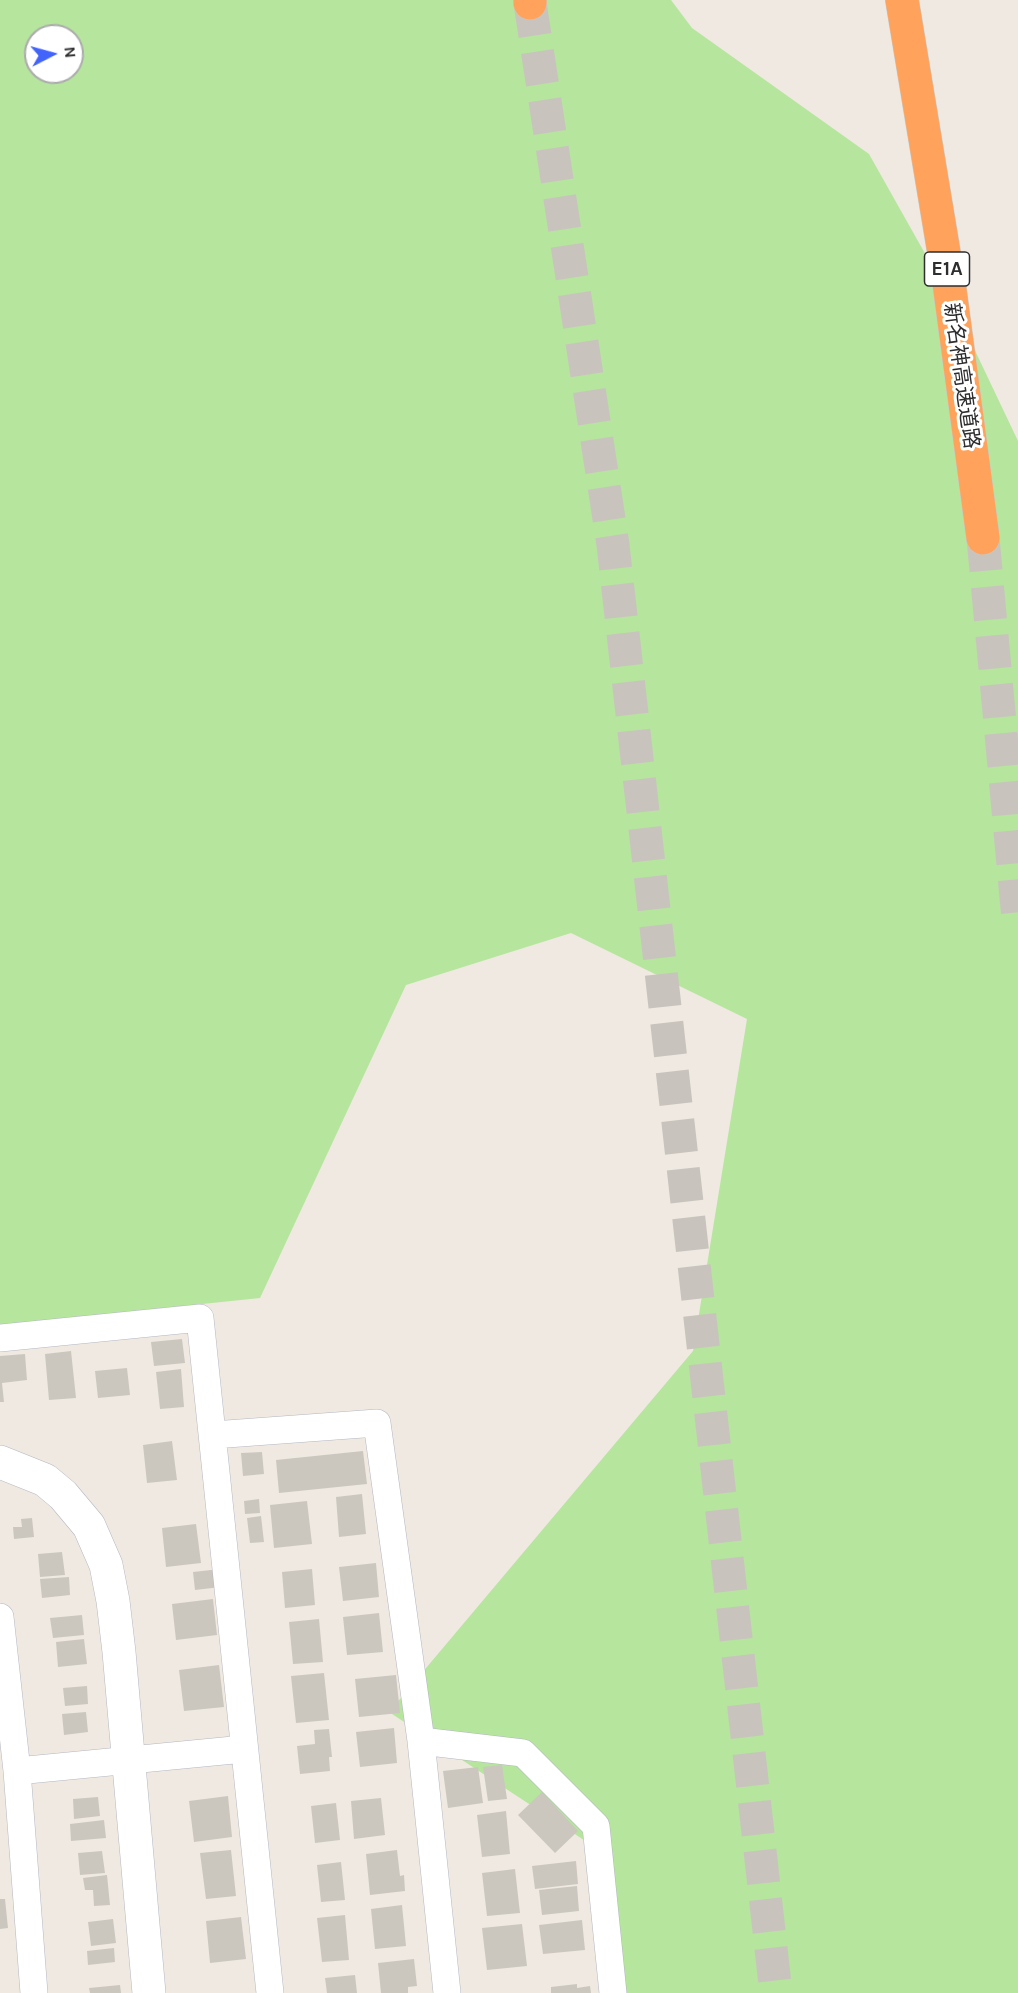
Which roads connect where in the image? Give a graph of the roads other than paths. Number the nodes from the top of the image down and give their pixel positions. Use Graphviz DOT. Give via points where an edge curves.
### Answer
graph roads {
  1 [pos="902,0"];
  2 [pos="983,538"];
  3 [pos="0,1338"];
  4 [pos="213,1435"];
  5 [pos="0,1462"];
  6 [pos="0,1617"];
  7 [pos="420,1741"];
  8 [pos="244,1749"];
  9 [pos="127,1761"];
  10 [pos="17,1771"];
  11 [pos="34,1993"];
  12 [pos="148,1993"];
  13 [pos="270,1993"];
  14 [pos="447,1993"];
  15 [pos="613,1993"];
  1 -- 2 [label="highway, 新名神高速道路 / E1A" via="949,283"];
  3 -- 4 [label="street" via="200,1318"];
  4 -- 7 [label="street" via="377,1423"];
  4 -- 8 [label="street"];
  5 -- 9 [label="street" via="45,1480 63,1495 89,1526 106,1565 119,1652"];
  6 -- 10 [label="street"];
  7 -- 14 [label="street"];
  7 -- 15 [label="street" via="523,1753 596,1826"];
  8 -- 9 [label="street"];
  8 -- 13 [label="street"];
  9 -- 10 [label="street"];
  9 -- 12 [label="street"];
  10 -- 11 [label="street"];
}
